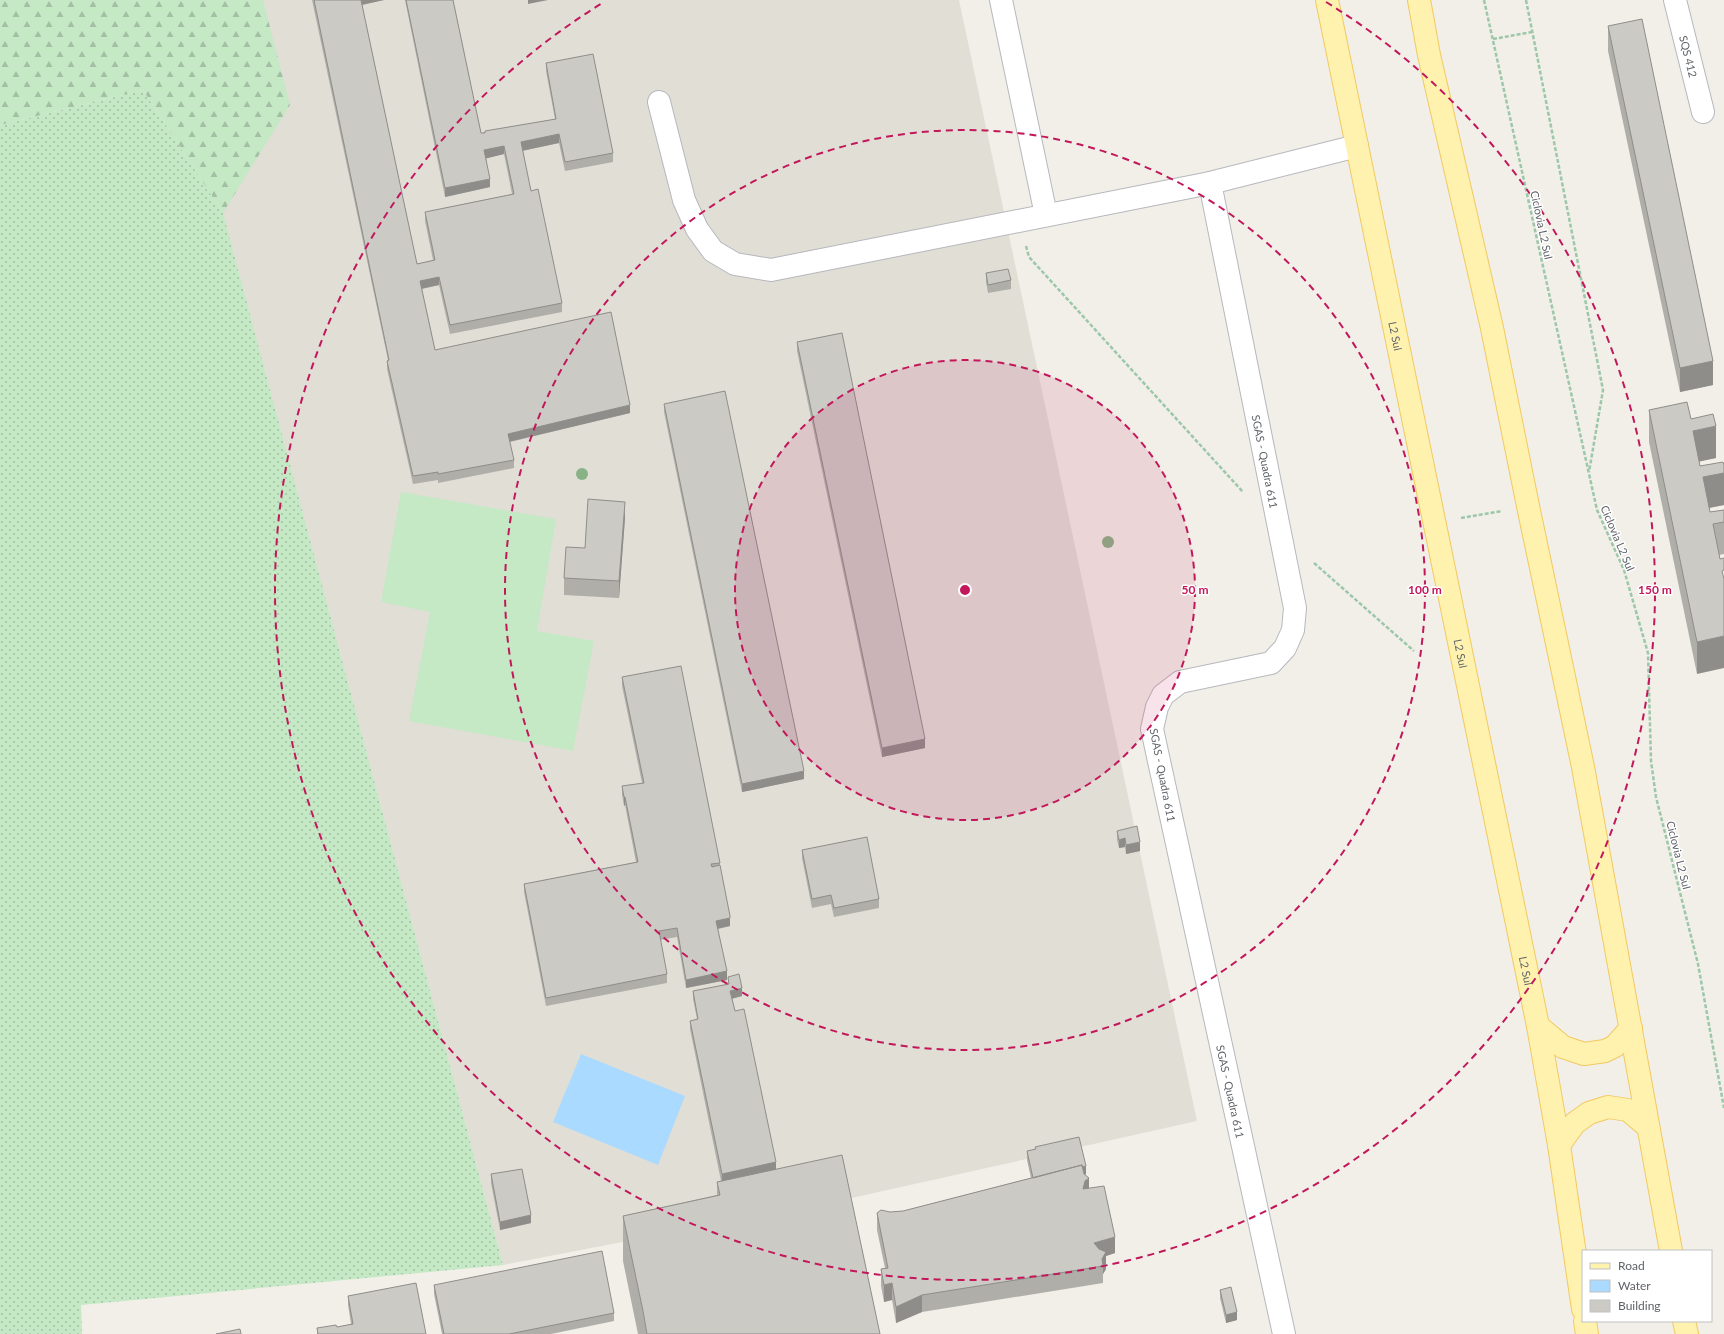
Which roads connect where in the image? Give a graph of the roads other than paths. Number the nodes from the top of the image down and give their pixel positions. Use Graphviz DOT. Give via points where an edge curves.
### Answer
graph roads {
  1 [pos="1001,0"];
  2 [pos="1327,0"];
  3 [pos="1419,0"];
  4 [pos="1675,0"];
  5 [pos="659,102"];
  6 [pos="1703,112"];
  7 [pos="1357,146"];
  8 [pos="1210,183"];
  9 [pos="1046,215"];
  10 [pos="1538,1026"];
  11 [pos="1631,1028"];
  12 [pos="1647,1126"];
  13 [pos="1559,1145"];
  14 [pos="1671,1250"];
  15 [pos="1582,1302"];
  16 [pos="1585,1322"];
  17 [pos="1684,1322"];
  18 [pos="1284,1334"];
  19 [pos="1587,1334"];
  20 [pos="1687,1334"];
  1 -- 9 [label="street"];
  2 -- 7 [label="main road, L2 Sul"];
  3 -- 11 [label="main road" via="1429,55 1492,328 1583,767"];
  4 -- 6 [label="street, SQS 412"];
  5 -- 9 [label="street" via="684,200 696,229 714,250 735,264 771,270"];
  7 -- 8 [label="street"];
  7 -- 10 [label="main road, L2 Sul"];
  8 -- 9 [label="street"];
  8 -- 18 [label="street, SGAS - Quadra 611" via="1295,608 1293,630 1285,648 1271,663 1180,682 1163,695 1157,707 1152,729"];
  10 -- 11 [label="main road" via="1564,1047 1584,1054 1605,1051 1616,1046"];
  10 -- 13 [label="main road, L2 Sul"];
  11 -- 12 [label="main road"];
  12 -- 13 [label="main road" via="1628,1110 1608,1107 1589,1113 1575,1123"];
  12 -- 14 [label="main road"];
  13 -- 15 [label="main road, L2 Sul"];
  16 -- 19 [label="main road"];
  17 -- 20 [label="main road"];
}
